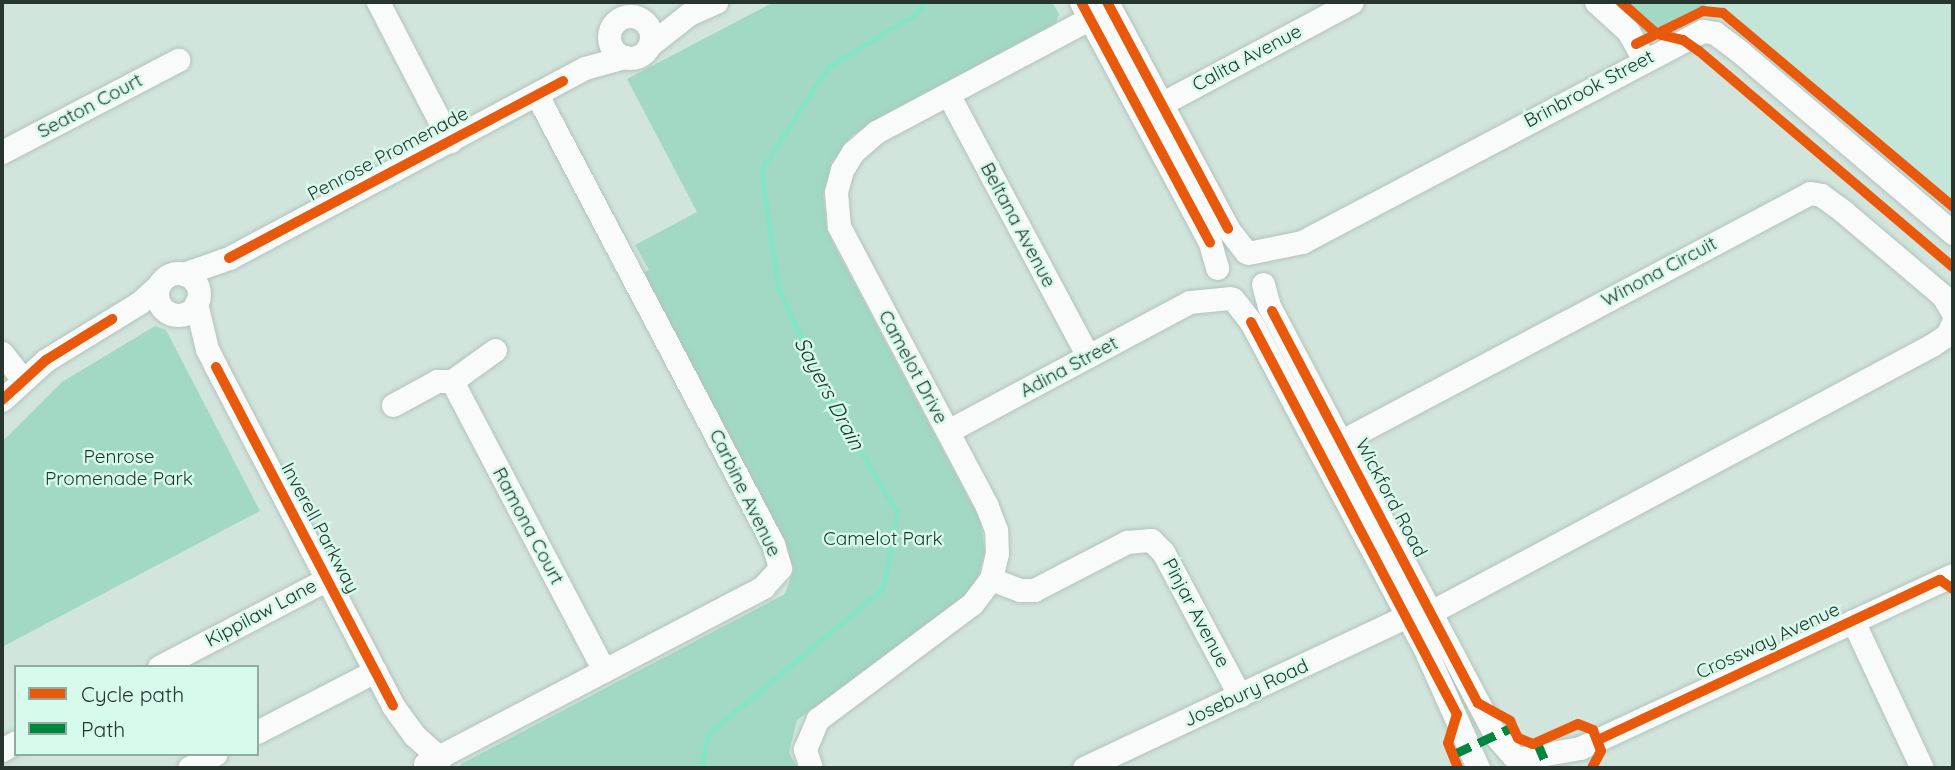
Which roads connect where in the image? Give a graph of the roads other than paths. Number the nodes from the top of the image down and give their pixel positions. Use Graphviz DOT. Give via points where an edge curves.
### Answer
graph roads {
  1 [pos="378,2"];
  2 [pos="607,2"];
  3 [pos="716,2"];
  4 [pos="1107,2"];
  5 [pos="1352,2"];
  6 [pos="1595,2"];
  7 [pos="1085,10"];
  8 [pos="630,11"];
  9 [pos="689,14"];
  10 [pos="610,30"];
  11 [pos="651,44"];
  12 [pos="624,57"];
  13 [pos="178,60"];
  14 [pos="1644,60"];
  15 [pos="585,68"];
  16 [pos="948,94"];
  17 [pos="537,95"];
  18 [pos="1151,110"];
  19 [pos="450,141"];
  20 [pos="2,152"];
  21 [pos="1953,233"];
  22 [pos="1302,242"];
  23 [pos="1247,253"];
  24 [pos="229,258"];
  25 [pos="1217,269"];
  26 [pos="183,274"];
  27 [pos="1264,281"];
  28 [pos="159,285"];
  29 [pos="197,299"];
  30 [pos="1231,299"];
  31 [pos="1190,302"];
  32 [pos="172,313"];
  33 [pos="1953,313"];
  34 [pos="118,316"];
  35 [pos="1953,322"];
  36 [pos="206,349"];
  37 [pos="495,349"];
  38 [pos="2,353"];
  39 [pos="1088,356"];
  40 [pos="23,380"];
  41 [pos="452,381"];
  42 [pos="2,400"];
  43 [pos="393,405"];
  44 [pos="948,431"];
  45 [pos="1331,447"];
  46 [pos="1953,575"];
  47 [pos="327,579"];
  48 [pos="992,579"];
  49 [pos="1431,612"];
  50 [pos="1408,616"];
  51 [pos="1853,621"];
  52 [pos="163,665"];
  53 [pos="375,671"];
  54 [pos="604,671"];
  55 [pos="1240,696"];
  56 [pos="259,731"];
  57 [pos="1580,748"];
  58 [pos="211,756"];
  59 [pos="1520,762"];
  60 [pos="432,765"];
  61 [pos="189,768"];
  62 [pos="811,768"];
  63 [pos="1084,768"];
  64 [pos="1480,768"];
  65 [pos="1556,768"];
  66 [pos="1922,768"];
  1 -- 19 [label="street"];
  2 -- 10 [label="street"];
  3 -- 9 [label="street"];
  4 -- 18 [label="street"];
  5 -- 18 [label="street, Calita Avenue"];
  6 -- 14 [label="street" via="1628,31"];
  7 -- 16 [label="street, Camelot Drive"];
  7 -- 18 [label="street"];
  8 -- 9 [label="street"];
  8 -- 10 [label="street"];
  8 -- 11 [label="street" via="649,27"];
  9 -- 11 [label="street"];
  10 -- 12 [label="street" via="611,47"];
  10 -- 15 [label="street, Penrose Promenade"];
  11 -- 12 [label="street" via="638,57"];
  12 -- 15 [label="street, Penrose Promenade"];
  13 -- 20 [label="street, Seaton Court"];
  14 -- 21 [label="street, Brinbrook Street" via="1698,32 1714,33"];
  14 -- 22 [label="street, Brinbrook Street"];
  15 -- 17 [label="street, Penrose Promenade"];
  16 -- 39 [label="street, Beltana Avenue"];
  16 -- 44 [label="street, Camelot Drive" via="860,144 842,170 835,204 845,241"];
  17 -- 19 [label="street, Penrose Promenade"];
  17 -- 54 [label="street, Carbine Avenue" via="780,562 779,574 763,587"];
  18 -- 23 [label="street"];
  18 -- 25 [label="street" via="1210,243"];
  19 -- 24 [label="street, Penrose Promenade"];
  22 -- 23 [label="street, Brinbrook Street"];
  22 -- 27 [label="street, Brinbrook Street"];
  23 -- 25 [label="street" via="1225,256"];
  23 -- 27 [label="street" via="1260,263"];
  24 -- 26 [label="street, Penrose Promenade"];
  24 -- 29 [label="street, Penrose Promenade"];
  25 -- 30 [label="street" via="1218,286"];
  25 -- 31 [label="street, Adina Street"];
  26 -- 28 [label="street" via="167,276"];
  26 -- 29 [label="street" via="196,284"];
  27 -- 30 [label="street" via="1254,296"];
  27 -- 45 [label="street, Wickford Road" via="1265,297"];
  28 -- 32 [label="street" via="158,298"];
  28 -- 34 [label="street"];
  29 -- 32 [label="street" via="184,313"];
  29 -- 36 [label="street, Inverell Parkway"];
  30 -- 31 [label="street, Adina Street"];
  30 -- 45 [label="street, Wickford Road" via="1251,322"];
  31 -- 39 [label="street, Adina Street"];
  32 -- 34 [label="street"];
  32 -- 36 [label="street, Inverell Parkway"];
  33 -- 45 [label="street, Winona Circuit" via="1943,296 1844,212 1821,195 1810,193"];
  34 -- 40 [label="street" via="71,342"];
  35 -- 49 [label="street" via="1947,335 1913,355"];
  36 -- 47 [label="street, Inverell Parkway"];
  37 -- 41 [label="street"];
  38 -- 40 [label="street"];
  39 -- 44 [label="street, Adina Street"];
  40 -- 42 [label="street"];
  41 -- 43 [label="street" via="437,381"];
  41 -- 54 [label="street, Ramona Court"];
  44 -- 48 [label="street, Camelot Drive" via="996,530"];
  45 -- 49 [label="street, Wickford Road"];
  45 -- 50 [label="street, Wickford Road"];
  46 -- 51 [label="street, Crossway Avenue"];
  47 -- 52 [label="street, Kippilaw Lane"];
  47 -- 53 [label="street, Inverell Parkway"];
  48 -- 55 [label="street, Pinjar Avenue" via="1020,590 1034,590 1126,542 1152,540 1163,552"];
  48 -- 62 [label="street" via="959,614 818,719 805,749"];
  49 -- 59 [label="street, Wickford Road" via="1495,736"];
  50 -- 55 [label="street, Josebury Road"];
  50 -- 64 [label="street, Wickford Road"];
  51 -- 57 [label="street, Crossway Avenue"];
  51 -- 66 [label="street"];
  53 -- 56 [label="street"];
  53 -- 60 [label="street, Inverell Parkway"];
  54 -- 60 [label="street, Carbine Avenue"];
  55 -- 63 [label="street, Josebury Road"];
  57 -- 59 [label="street, Crossway Avenue"];
  57 -- 65 [label="street, Crossway Avenue"];
  58 -- 61 [label="street"];
  59 -- 64 [label="street, Crossway Avenue" via="1496,758"];
}
